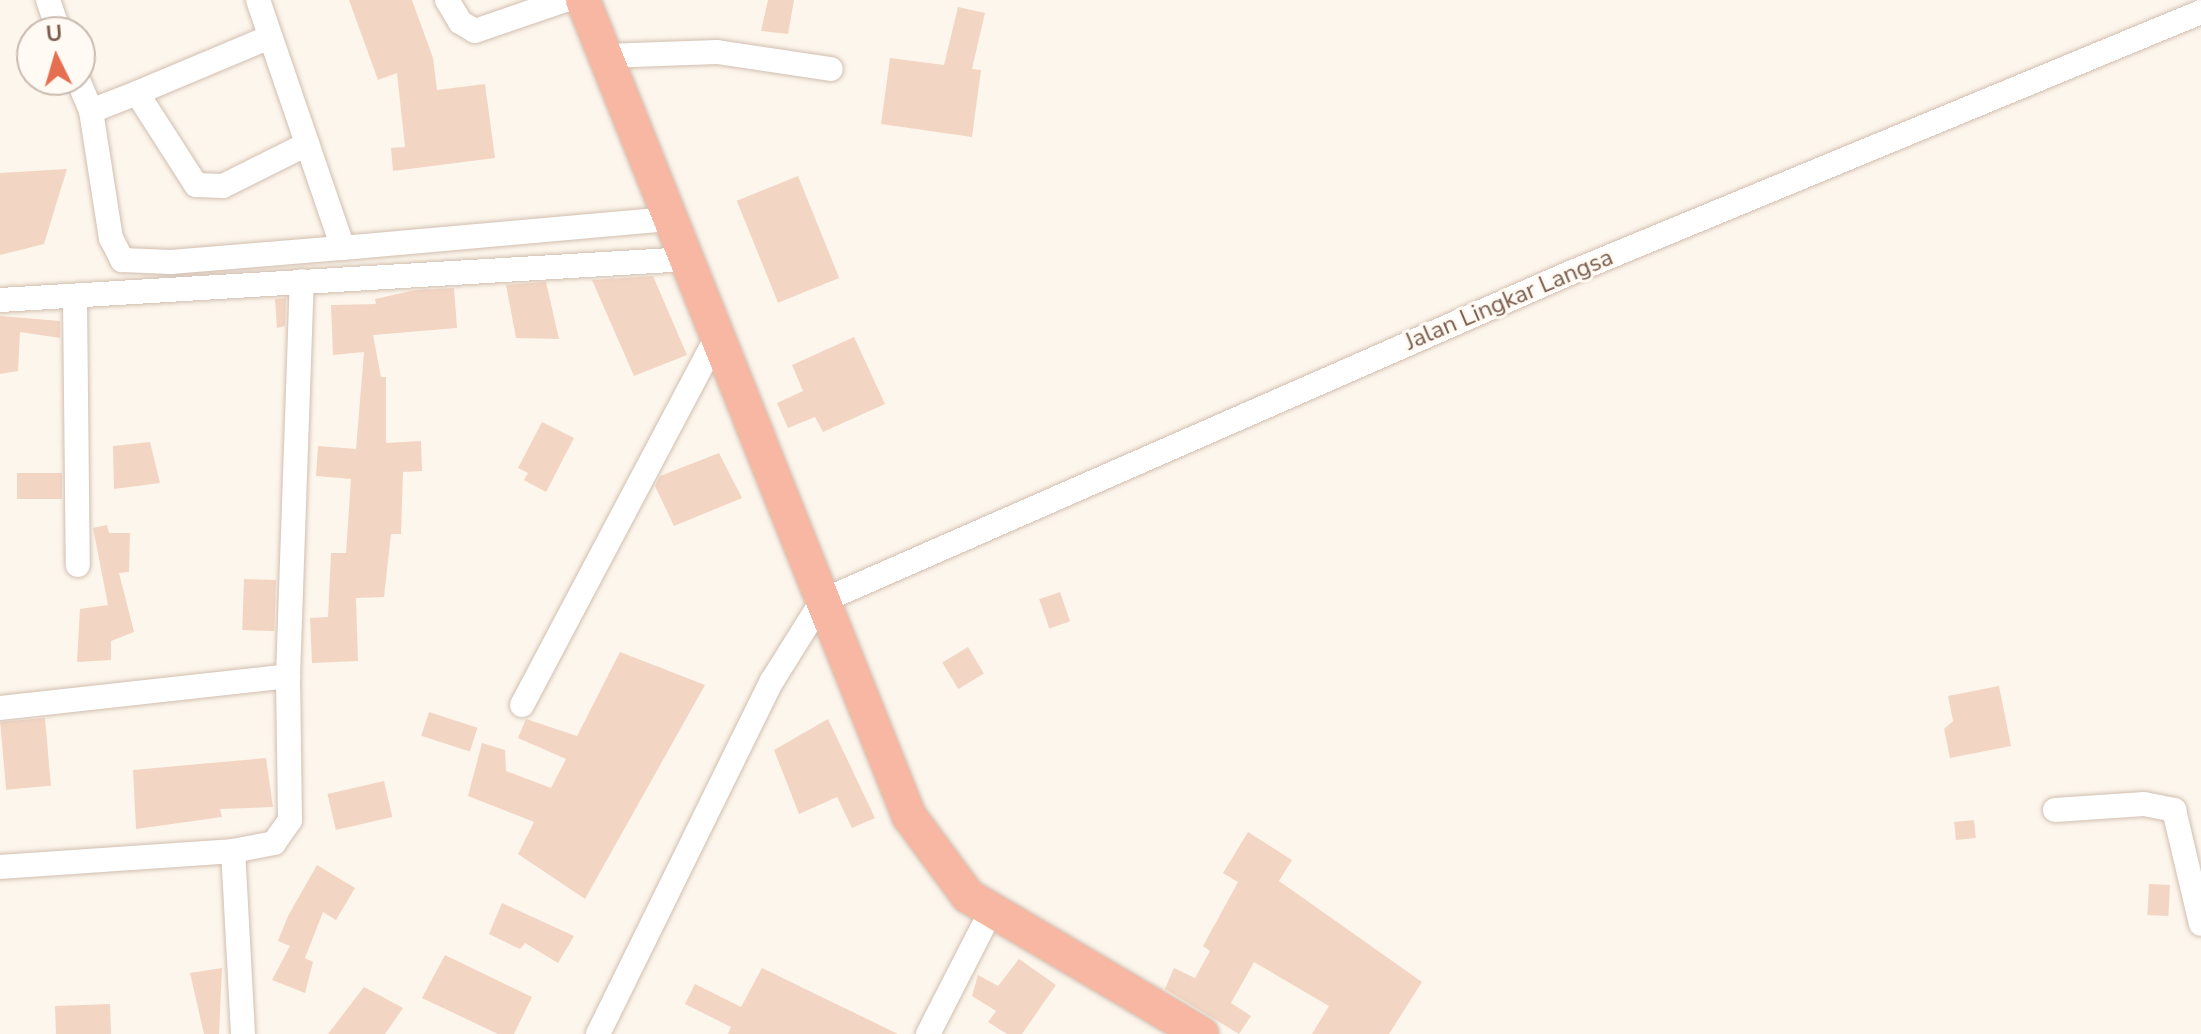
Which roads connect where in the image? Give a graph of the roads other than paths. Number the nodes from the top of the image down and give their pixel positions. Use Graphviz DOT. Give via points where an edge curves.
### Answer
graph roads {
  1 [pos="258,0"];
  2 [pos="447,0"];
  3 [pos="565,0"];
  4 [pos="583,0"];
  5 [pos="2201,12"];
  6 [pos="270,37"];
  7 [pos="605,56"];
  8 [pos="831,69"];
  9 [pos="137,93"];
  10 [pos="85,96"];
  11 [pos="91,111"];
  12 [pos="307,144"];
  13 [pos="671,219"];
  14 [pos="343,248"];
  15 [pos="688,259"];
  16 [pos="302,281"];
  17 [pos="75,299"];
  18 [pos="0,300"];
  19 [pos="718,335"];
  20 [pos="78,565"];
  21 [pos="822,601"];
  22 [pos="288,676"];
  23 [pos="522,705"];
  24 [pos="0,708"];
  25 [pos="2055,810"];
  26 [pos="233,851"];
  27 [pos="0,867"];
  28 [pos="991,911"];
  29 [pos="2201,924"];
  30 [pos="243,1034"];
  31 [pos="598,1034"];
  32 [pos="928,1034"];
  33 [pos="1201,1034"];
  1 -- 6 [label="street"];
  2 -- 3 [label="street" via="460,22 475,31"];
  4 -- 7 [label="highway"];
  5 -- 21 [label="street, Jalan Lingkar Langsa" via="1570,273"];
  6 -- 9 [label="street"];
  6 -- 12 [label="street"];
  7 -- 8 [label="street" via="717,52"];
  7 -- 13 [label="highway"];
  9 -- 11 [label="street"];
  9 -- 12 [label="street" via="196,185 223,186"];
  10 -- 11 [label="street"];
  11 -- 14 [label="street" via="111,238 122,260 171,262"];
  12 -- 14 [label="street"];
  13 -- 14 [label="street"];
  13 -- 15 [label="highway"];
  15 -- 16 [label="street"];
  15 -- 19 [label="highway"];
  16 -- 17 [label="street"];
  16 -- 22 [label="street"];
  17 -- 18 [label="street"];
  17 -- 20 [label="street"];
  19 -- 21 [label="highway"];
  19 -- 23 [label="street"];
  21 -- 28 [label="highway" via="909,816 960,886"];
  21 -- 31 [label="street" via="772,681"];
  22 -- 24 [label="street"];
  22 -- 26 [label="street" via="289,826 274,843"];
  25 -- 29 [label="street" via="2144,804 2174,810"];
  26 -- 27 [label="street"];
  26 -- 30 [label="street"];
  28 -- 32 [label="street"];
  28 -- 33 [label="highway"];
}
